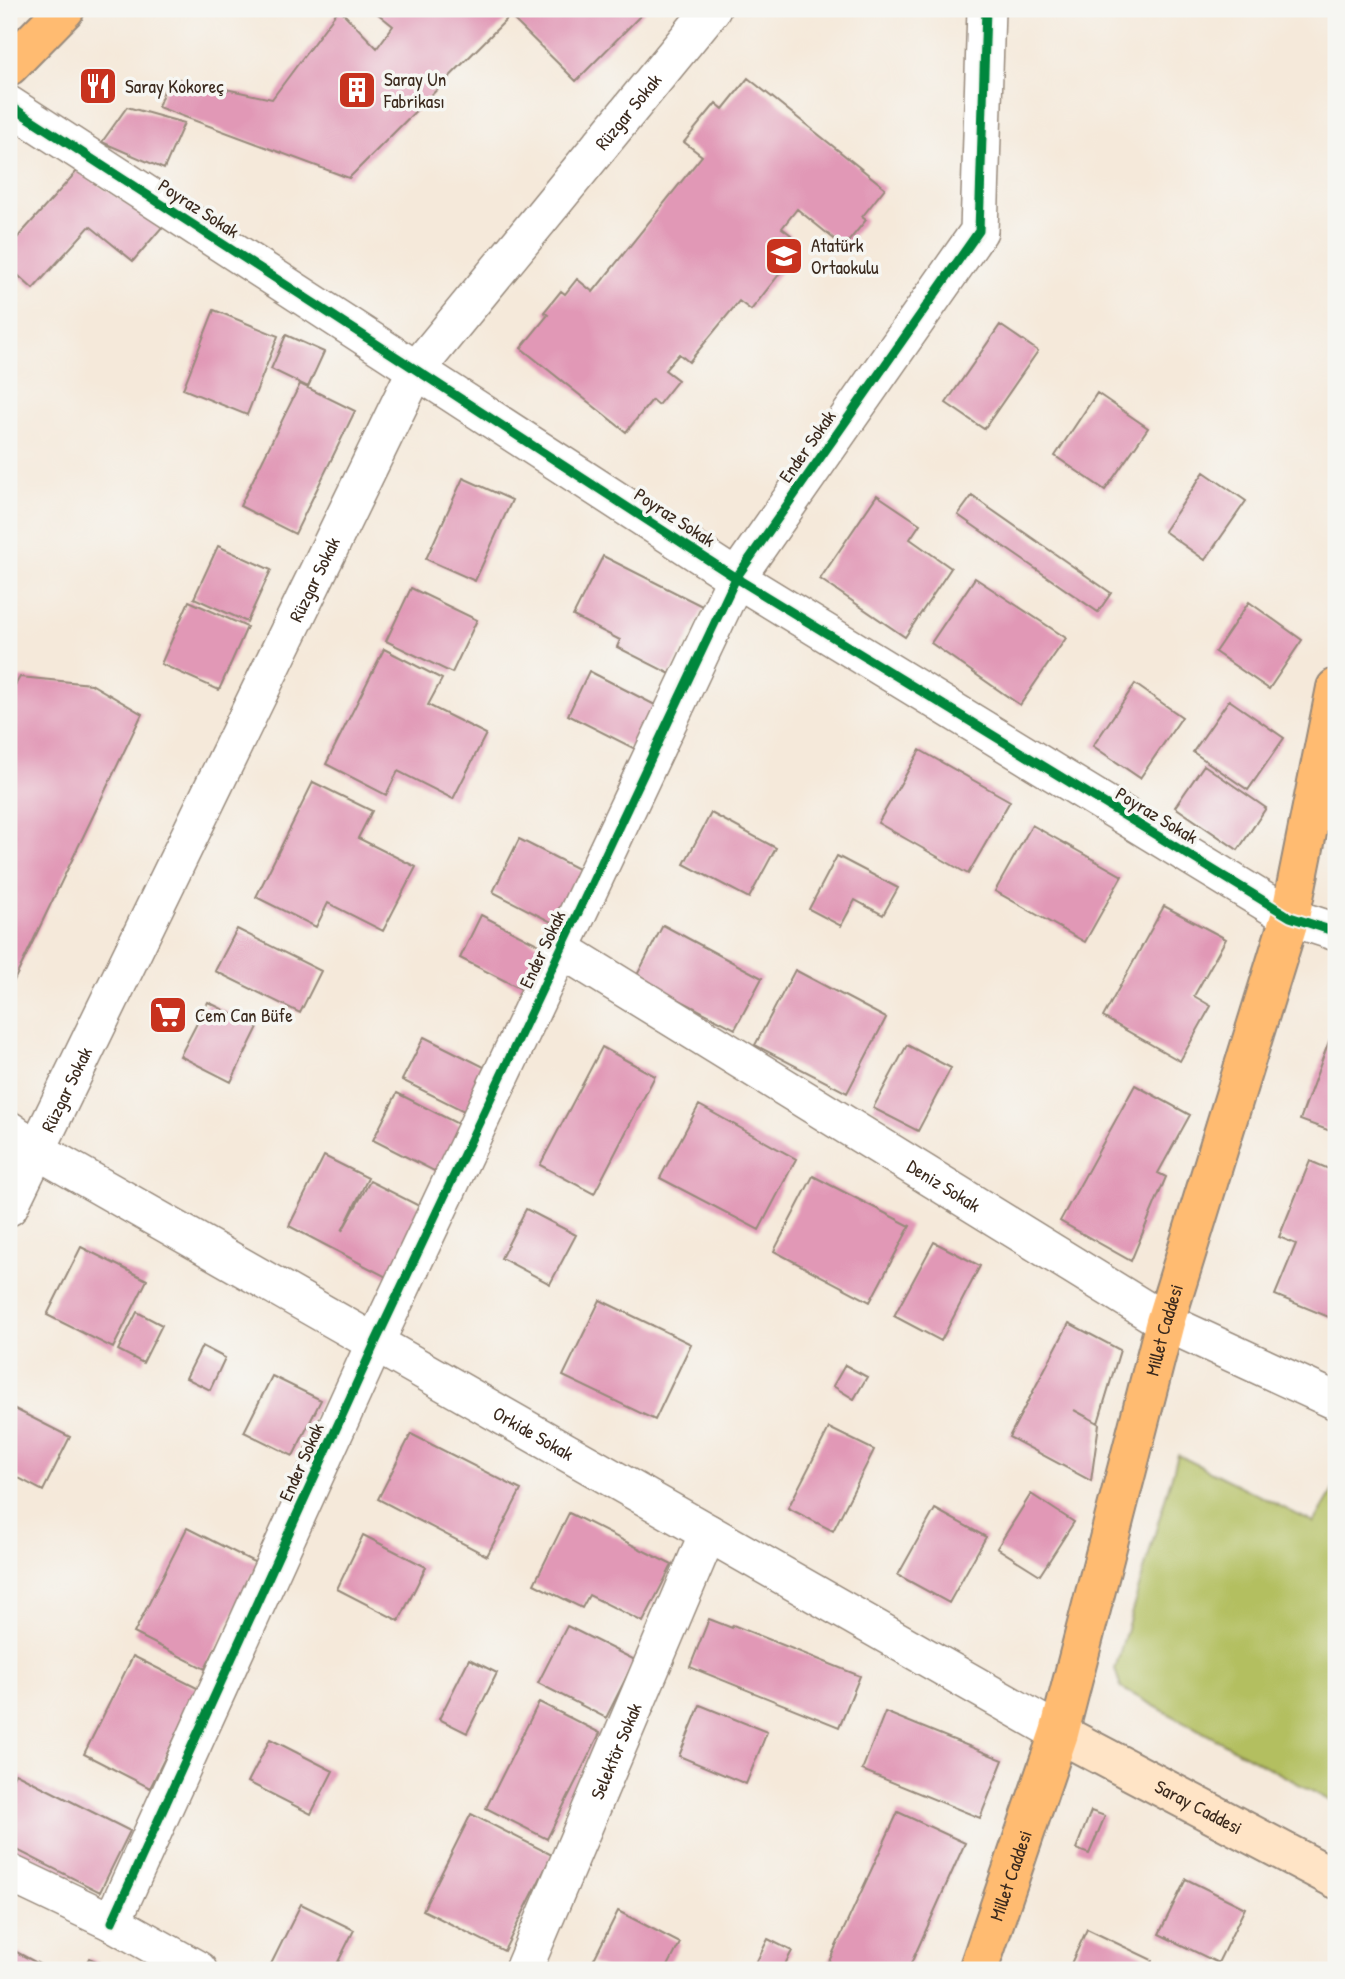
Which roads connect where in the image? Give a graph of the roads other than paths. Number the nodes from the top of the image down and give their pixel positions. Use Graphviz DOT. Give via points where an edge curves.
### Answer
graph roads {
  1 [pos="65,9"];
  2 [pos="712,9"];
  3 [pos="986,9"];
  4 [pos="9,66"];
  5 [pos="9,105"];
  6 [pos="416,370"];
  7 [pos="736,578"];
  8 [pos="1336,688"];
  9 [pos="1290,917"];
  10 [pos="1336,932"];
  11 [pos="561,949"];
  12 [pos="22,1140"];
  13 [pos="9,1207"];
  14 [pos="1165,1322"];
  15 [pos="375,1343"];
  16 [pos="1336,1401"];
  17 [pos="708,1533"];
  18 [pos="1059,1733"];
  19 [pos="9,1873"];
  20 [pos="1336,1879"];
  21 [pos="112,1922"];
  22 [pos="198,1970"];
  23 [pos="523,1970"];
  24 [pos="978,1970"];
  1 -- 4 [label="main road"];
  2 -- 6 [label="street, Rüzgar Sokak"];
  3 -- 7 [label="street, Ender Sokak" via="979,231"];
  5 -- 6 [label="street, Poyraz Sokak"];
  6 -- 7 [label="street, Poyraz Sokak"];
  6 -- 12 [label="street, Rüzgar Sokak"];
  7 -- 9 [label="street, Poyraz Sokak"];
  7 -- 11 [label="street, Ender Sokak"];
  8 -- 9 [label="main road, Millet Caddesi"];
  9 -- 10 [label="street, Poyraz Sokak"];
  9 -- 14 [label="main road, Millet Caddesi"];
  11 -- 14 [label="street, Deniz Sokak"];
  11 -- 15 [label="street, Ender Sokak"];
  12 -- 13 [label="street, Rüzgar Sokak"];
  12 -- 15 [label="street, Orkide Sokak"];
  14 -- 16 [label="street, Deniz Sokak"];
  14 -- 18 [label="main road, Millet Caddesi"];
  15 -- 17 [label="street, Orkide Sokak"];
  15 -- 21 [label="street, Ender Sokak"];
  17 -- 18 [label="street, Orkide Sokak"];
  17 -- 23 [label="street, Selektör Sokak"];
  18 -- 20 [label="street, Saray Caddesi"];
  18 -- 24 [label="main road, Millet Caddesi"];
  19 -- 21 [label="street"];
  21 -- 22 [label="street"];
}
